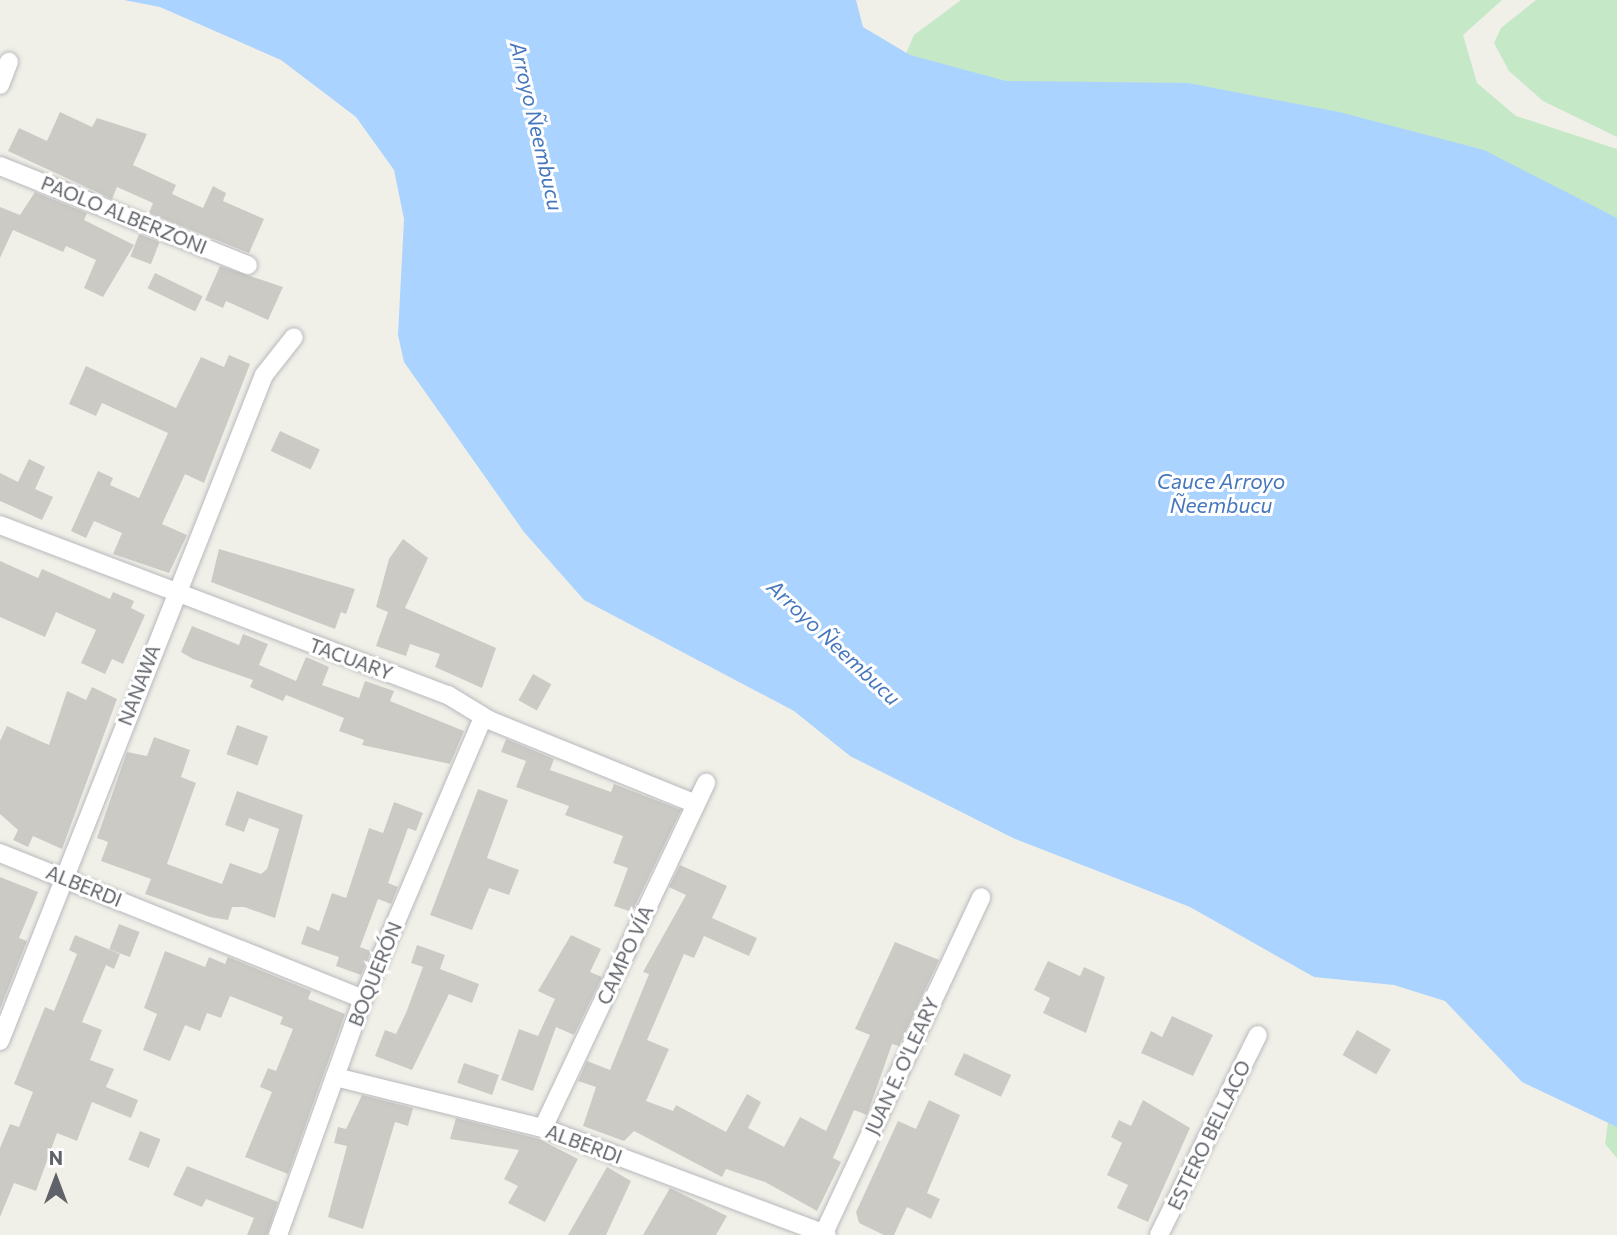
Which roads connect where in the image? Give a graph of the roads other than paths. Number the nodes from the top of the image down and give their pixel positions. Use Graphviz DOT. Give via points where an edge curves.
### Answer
graph roads {
  1 [pos="9,62"];
  2 [pos="0,85"];
  3 [pos="0,166"];
  4 [pos="248,265"];
  5 [pos="294,337"];
  6 [pos="0,525"];
  7 [pos="175,593"];
  8 [pos="483,717"];
  9 [pos="706,783"];
  10 [pos="696,804"];
  11 [pos="0,853"];
  12 [pos="64,878"];
  13 [pos="981,897"];
  14 [pos="363,999"];
  15 [pos="1258,1035"];
  16 [pos="0,1041"];
  17 [pos="335,1077"];
  18 [pos="543,1128"];
  19 [pos="278,1235"];
  20 [pos="825,1235"];
  21 [pos="1159,1235"];
  1 -- 2 [label="street"];
  3 -- 4 [label="street, PAOLO ALBERZONI"];
  5 -- 7 [label="street, NANAWA" via="264,375"];
  6 -- 7 [label="street, TACUARY"];
  7 -- 8 [label="street, TACUARY" via="448,695"];
  7 -- 12 [label="street, NANAWA"];
  8 -- 10 [label="street, TACUARY"];
  8 -- 14 [label="street, BOQUERÓN"];
  9 -- 10 [label="street, CAMPO VÍA"];
  10 -- 18 [label="street, CAMPO VÍA"];
  11 -- 12 [label="street, ALBERDI"];
  12 -- 14 [label="street, ALBERDI"];
  12 -- 16 [label="street, NANAWA"];
  13 -- 20 [label="street, JUAN E. O'LEARY"];
  14 -- 17 [label="street, BOQUERÓN"];
  15 -- 21 [label="street, ESTERO BELLACO"];
  17 -- 18 [label="street, ALBERDI"];
  17 -- 19 [label="street, BOQUERÓN"];
  18 -- 20 [label="street, ALBERDI"];
}
